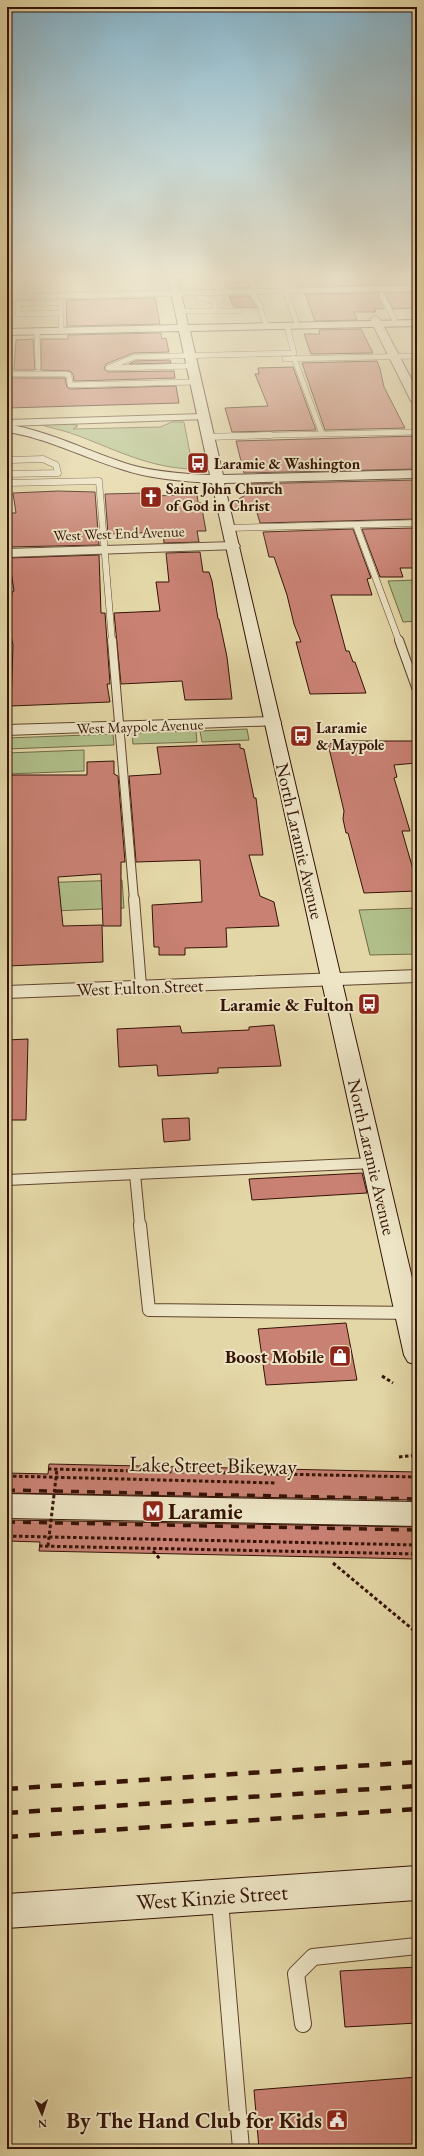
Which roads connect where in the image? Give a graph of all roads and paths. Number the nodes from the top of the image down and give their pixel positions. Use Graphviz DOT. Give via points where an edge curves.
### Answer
graph roads {
  1 [pos="67,375"];
  2 [pos="194,375"];
  3 [pos="300,375"];
  4 [pos="404,375"];
  5 [pos="195,382"];
  6 [pos="417,401"];
  7 [pos="202,418"];
  8 [pos="7,423"];
  9 [pos="7,428"];
  10 [pos="417,432"];
  11 [pos="322,434"];
  12 [pos="207,437"];
  13 [pos="11,460"];
  14 [pos="7,474"];
  15 [pos="417,474"];
  16 [pos="217,479"];
  17 [pos="7,483"];
  18 [pos="417,523"];
  19 [pos="356,525"];
  20 [pos="229,528"];
  21 [pos="233,546"];
  22 [pos="105,550"];
  23 [pos="7,552"];
  24 [pos="417,690"];
  25 [pos="273,722"];
  26 [pos="120,727"];
  27 [pos="7,730"];
  28 [pos="417,976"];
  29 [pos="332,979"];
  30 [pos="141,986"];
  31 [pos="7,992"];
  32 [pos="373,1163"];
  33 [pos="135,1174"];
  34 [pos="7,1180"];
  35 [pos="412,1313"];
  36 [pos="417,1355"];
  37 [pos="382,1376"];
  38 [pos="393,1383"];
  39 [pos="417,1455"];
  40 [pos="399,1457"];
  41 [pos="169,1464"];
  42 [pos="48,1469"];
  43 [pos="58,1469"];
  44 [pos="160,1470"];
  45 [pos="7,1476"];
  46 [pos="417,1477"];
  47 [pos="282,1483"];
  48 [pos="7,1506"];
  49 [pos="417,1514"];
  50 [pos="7,1536"];
  51 [pos="417,1545"];
  52 [pos="39,1546"];
  53 [pos="48,1546"];
  54 [pos="153,1551"];
  55 [pos="417,1554"];
  56 [pos="160,1559"];
  57 [pos="333,1563"];
  58 [pos="417,1633"];
  59 [pos="417,1883"];
  60 [pos="220,1897"];
  61 [pos="7,1911"];
  62 [pos="417,1946"];
  63 [pos="303,2024"];
  64 [pos="241,2149"];
  1 -- 5 [label="lane" via="70,384"];
  2 -- 5 [label="street, North Laramie Avenue"];
  3 -- 11 [label="lane"];
  4 -- 6 [label="street"];
  5 -- 7 [label="street, North Laramie Avenue"];
  7 -- 8 [label="street"];
  7 -- 12 [label="street, North Laramie Avenue"];
  9 -- 16 [label="street" via="38,433 126,467 185,478"];
  10 -- 11 [label="lane"];
  11 -- 12 [label="lane"];
  12 -- 16 [label="street, North Laramie Avenue"];
  13 -- 14 [label="lane" via="43,459 56,464 58,473"];
  15 -- 16 [label="street"];
  16 -- 20 [label="street, North Laramie Avenue"];
  17 -- 22 [label="lane" via="99,481"];
  18 -- 19 [label="lane"];
  19 -- 20 [label="lane"];
  19 -- 24 [label="lane"];
  20 -- 21 [label="street, North Laramie Avenue"];
  21 -- 22 [label="street, West West End Avenue"];
  21 -- 25 [label="street, North Laramie Avenue"];
  22 -- 23 [label="street, West West End Avenue"];
  22 -- 26 [label="lane"];
  25 -- 26 [label="street, West Maypole Avenue"];
  25 -- 29 [label="street, North Laramie Avenue"];
  26 -- 27 [label="street, West Maypole Avenue"];
  26 -- 30 [label="lane"];
  28 -- 29 [label="street, West Fulton Street"];
  29 -- 30 [label="street, West Fulton Street"];
  29 -- 32 [label="street, North Laramie Avenue"];
  30 -- 31 [label="street, West Fulton Street"];
  32 -- 33 [label="lane"];
  32 -- 35 [label="street, North Laramie Avenue"];
  33 -- 34 [label="lane"];
  33 -- 35 [label="lane" via="149,1310"];
  35 -- 36 [label="street, North Laramie Avenue"];
  37 -- 38 [label="path"];
  39 -- 40 [label="path"];
  41 -- 44 [label="path"];
  42 -- 43 [label="path"];
  43 -- 46 [label="path"];
  43 -- 53 [label="path, bridge"];
  45 -- 47 [label="path, Lake Street Bikeway"];
  48 -- 49 [label="street"];
  50 -- 51 [label="path"];
  52 -- 53 [label="path"];
  53 -- 55 [label="path"];
  54 -- 56 [label="path"];
  57 -- 58 [label="path"];
  59 -- 60 [label="street, West Kinzie Street"];
  60 -- 61 [label="street, West Kinzie Street"];
  60 -- 64 [label="lane"];
  62 -- 63 [label="lane" via="312,1957 296,1974"];
}
